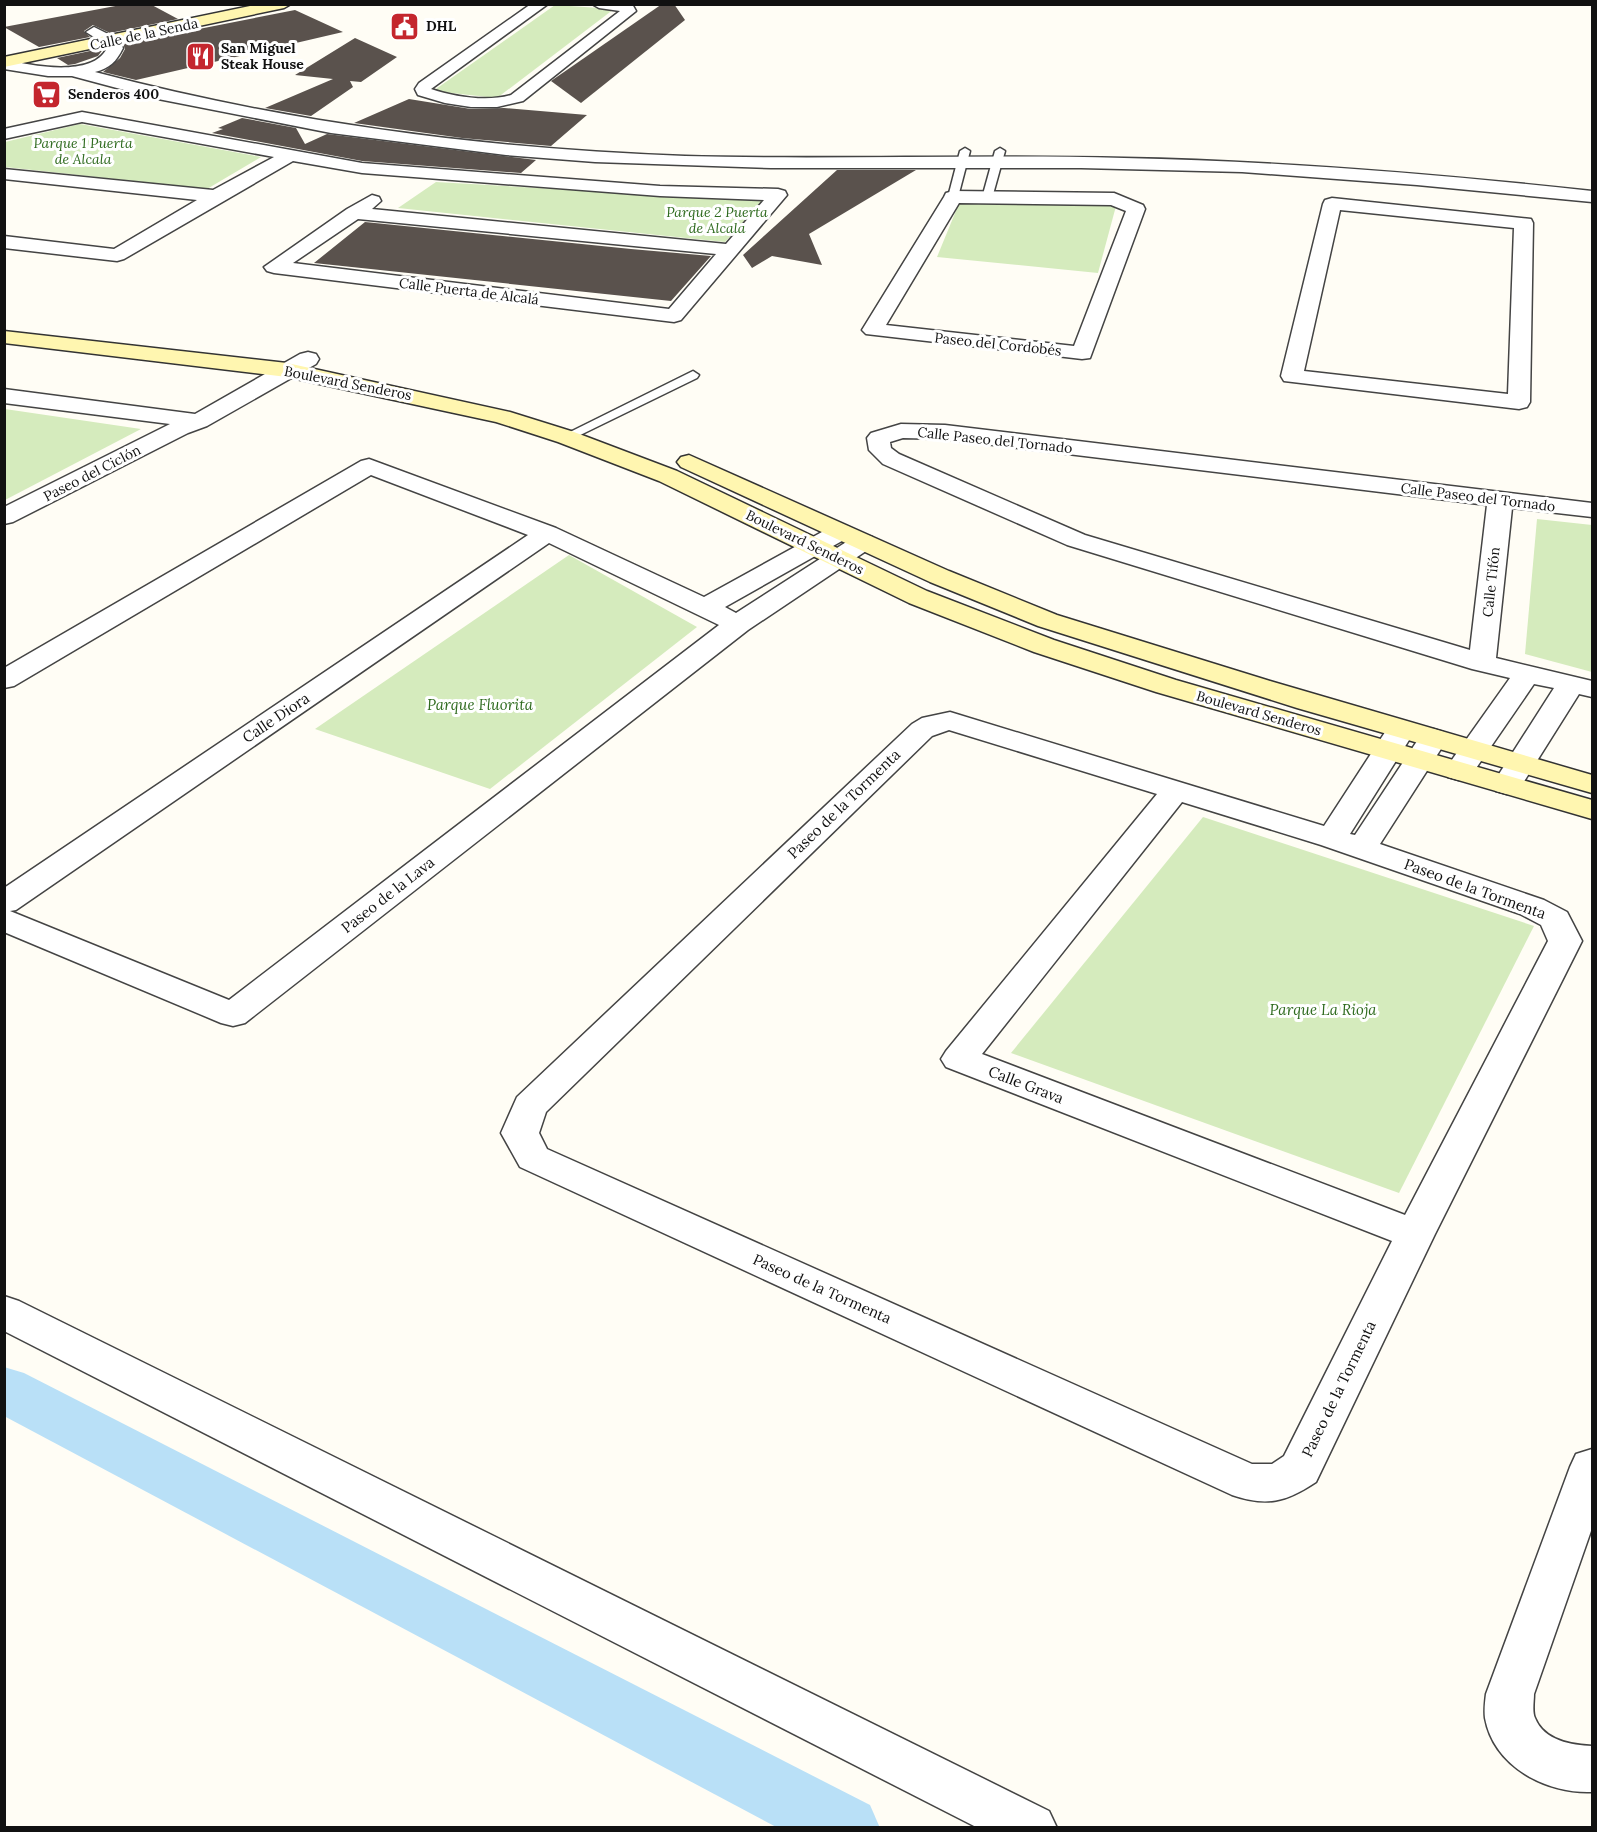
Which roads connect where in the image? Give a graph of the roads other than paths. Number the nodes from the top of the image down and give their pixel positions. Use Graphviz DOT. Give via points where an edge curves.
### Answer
graph roads {
  1 [pos="229,4"];
  2 [pos="284,4"];
  3 [pos="541,4"];
  4 [pos="600,4"];
  5 [pos="94,32"];
  6 [pos="111,41"];
  7 [pos="4,51"];
  8 [pos="4,63"];
  9 [pos="102,64"];
  10 [pos="72,71"];
  11 [pos="152,81"];
  12 [pos="129,88"];
  13 [pos="451,98"];
  14 [pos="475,101"];
  15 [pos="436,120"];
  16 [pos="407,129"];
  17 [pos="4,134"];
  18 [pos="382,136"];
  19 [pos="289,156"];
  20 [pos="964,156"];
  21 [pos="998,156"];
  22 [pos="333,164"];
  23 [pos="1331,166"];
  24 [pos="362,168"];
  25 [pos="1362,169"];
  26 [pos="414,173"];
  27 [pos="4,174"];
  28 [pos="1593,186"];
  29 [pos="216,196"];
  30 [pos="953,197"];
  31 [pos="1593,197"];
  32 [pos="987,198"];
  33 [pos="1332,204"];
  34 [pos="1371,208"];
  35 [pos="354,213"];
  36 [pos="4,242"];
  37 [pos="730,250"];
  38 [pos="4,319"];
  39 [pos="4,337"];
  40 [pos="285,362"];
  41 [pos="693,375"];
  42 [pos="359,376"];
  43 [pos="4,396"];
  44 [pos="187,422"];
  45 [pos="588,426"];
  46 [pos="566,437"];
  47 [pos="1500,500"];
  48 [pos="1593,510"];
  49 [pos="4,518"];
  50 [pos="547,533"];
  51 [pos="851,537"];
  52 [pos="812,547"];
  53 [pos="836,558"];
  54 [pos="706,607"];
  55 [pos="738,624"];
  56 [pos="1482,663"];
  57 [pos="1527,674"];
  58 [pos="4,680"];
  59 [pos="1582,687"];
  60 [pos="1394,740"];
  61 [pos="1426,749"];
  62 [pos="1466,761"];
  63 [pos="1514,774"];
  64 [pos="1593,784"];
  65 [pos="1176,790"];
  66 [pos="1593,810"];
  67 [pos="1347,843"];
  68 [pos="4,903"];
  69 [pos="4,920"];
  70 [pos="1415,1234"];
  71 [pos="4,1312"];
  72 [pos="1593,1467"];
  73 [pos="1593,1768"];
  74 [pos="1031,1827"];
  1 -- 5 [label="main road, Calle de la Senda"];
  2 -- 6 [label="main road, Calle de la Senda"];
  3 -- 13 [label="street" via="423,89 428,94"];
  4 -- 14 [label="street" via="628,10 517,98"];
  5 -- 6 [label="street"];
  5 -- 7 [label="main road, Calle de la Senda"];
  6 -- 8 [label="main road, Calle de la Senda"];
  6 -- 9 [label="street" via="115,52"];
  8 -- 10 [label="street" via="41,72"];
  9 -- 10 [label="street"];
  9 -- 11 [label="street"];
  10 -- 12 [label="street"];
  11 -- 12 [label="street"];
  11 -- 16 [label="street" via="264,106"];
  12 -- 18 [label="street" via="271,119"];
  13 -- 14 [label="street"];
  13 -- 15 [label="street"];
  14 -- 15 [label="street"];
  15 -- 16 [label="street"];
  15 -- 20 [label="street" via="656,149"];
  16 -- 18 [label="street"];
  16 -- 20 [label="street" via="623,157 770,163"];
  16 -- 24 [label="street"];
  17 -- 19 [label="street, Calle Puerta de Alcalá" via="82,117"];
  18 -- 22 [label="street"];
  19 -- 22 [label="street, Calle Puerta de Alcalá"];
  19 -- 29 [label="street"];
  20 -- 21 [label="street"];
  20 -- 30 [label="lane"];
  21 -- 23 [label="street" via="1128,163"];
  21 -- 32 [label="lane"];
  22 -- 24 [label="street, Calle Puerta de Alcalá"];
  23 -- 25 [label="street"];
  23 -- 33 [label="street"];
  24 -- 26 [label="street, Calle Puerta de Alcalá"];
  25 -- 28 [label="street"];
  25 -- 31 [label="street"];
  25 -- 34 [label="street"];
  26 -- 35 [label="street, Calle Puerta de Alcalá"];
  26 -- 37 [label="street, Calle Puerta de Alcalá" via="660,191 778,195"];
  27 -- 29 [label="street"];
  29 -- 36 [label="street" via="117,255"];
  30 -- 32 [label="street, Paseo del Cordobés"];
  30 -- 32 [label="street, Paseo del Cordobés" via="873,330 1082,353 1136,209 1114,199"];
  33 -- 34 [label="street"];
  33 -- 34 [label="street" via="1292,376 1519,402 1524,223"];
  35 -- 37 [label="street"];
  35 -- 37 [label="street, Calle Puerta de Alcalá" via="274,267 674,316"];
  38 -- 40 [label="main road, Boulevard Senderos"];
  39 -- 40 [label="main road, Boulevard Senderos"];
  40 -- 42 [label="main road, Boulevard Senderos"];
  40 -- 44 [label="street, Paseo del Ciclón"];
  41 -- 45 [label="lane"];
  42 -- 45 [label="main road, Boulevard Senderos" via="459,389"];
  42 -- 46 [label="main road, Boulevard Senderos"];
  43 -- 44 [label="street"];
  44 -- 49 [label="street, Paseo del Ciclón"];
  45 -- 46 [label="lane"];
  45 -- 51 [label="main road, Boulevard Senderos" via="678,458"];
  46 -- 52 [label="main road, Boulevard Senderos" via="668,476"];
  47 -- 48 [label="street, Calle Paseo del Tornado"];
  47 -- 56 [label="street, Calle Tifón"];
  47 -- 56 [label="street, Calle Paseo del Tornado" via="933,431 901,431 879,438 878,445 891,459 1076,540"];
  50 -- 54 [label="street"];
  50 -- 58 [label="street" via="369,466"];
  50 -- 68 [label="street, Calle Diora"];
  51 -- 52 [label="street"];
  51 -- 53 [label="street, Paseo de la Lava"];
  51 -- 60 [label="main road, Boulevard Senderos" via="1025,612"];
  52 -- 53 [label="main road, Boulevard Senderos"];
  52 -- 54 [label="street"];
  53 -- 55 [label="street, Paseo de la Lava"];
  53 -- 60 [label="main road, Boulevard Senderos" via="918,597 1044,646 1166,686"];
  54 -- 55 [label="street"];
  55 -- 69 [label="street, Paseo de la Lava" via="232,1015"];
  56 -- 57 [label="street, Calle Paseo del Tornado"];
  57 -- 59 [label="street, Calle Paseo del Tornado"];
  57 -- 62 [label="street"];
  59 -- 63 [label="street, Calle Paseo del Tornado"];
  60 -- 61 [label="main road, Boulevard Senderos"];
  60 -- 67 [label="street"];
  61 -- 62 [label="main road, Boulevard Senderos"];
  61 -- 67 [label="street"];
  62 -- 63 [label="main road, Boulevard Senderos"];
  63 -- 64 [label="main road, Boulevard Senderos"];
  63 -- 66 [label="main road, Boulevard Senderos"];
  65 -- 67 [label="street, Paseo de la Tormenta"];
  65 -- 70 [label="street, Calle Grava" via="960,1059"];
  65 -- 70 [label="street, Paseo de la Tormenta" via="950,721 932,724 530,1106 520,1133 533,1158 1248,1482 1279,1483 1300,1469"];
  67 -- 70 [label="street, Paseo de la Tormenta" via="1532,907 1555,919 1565,941"];
  71 -- 74 [label="street"];
  72 -- 73 [label="street" via="1510,1694 1510,1722 1528,1748 1554,1765 1577,1770"];
}
